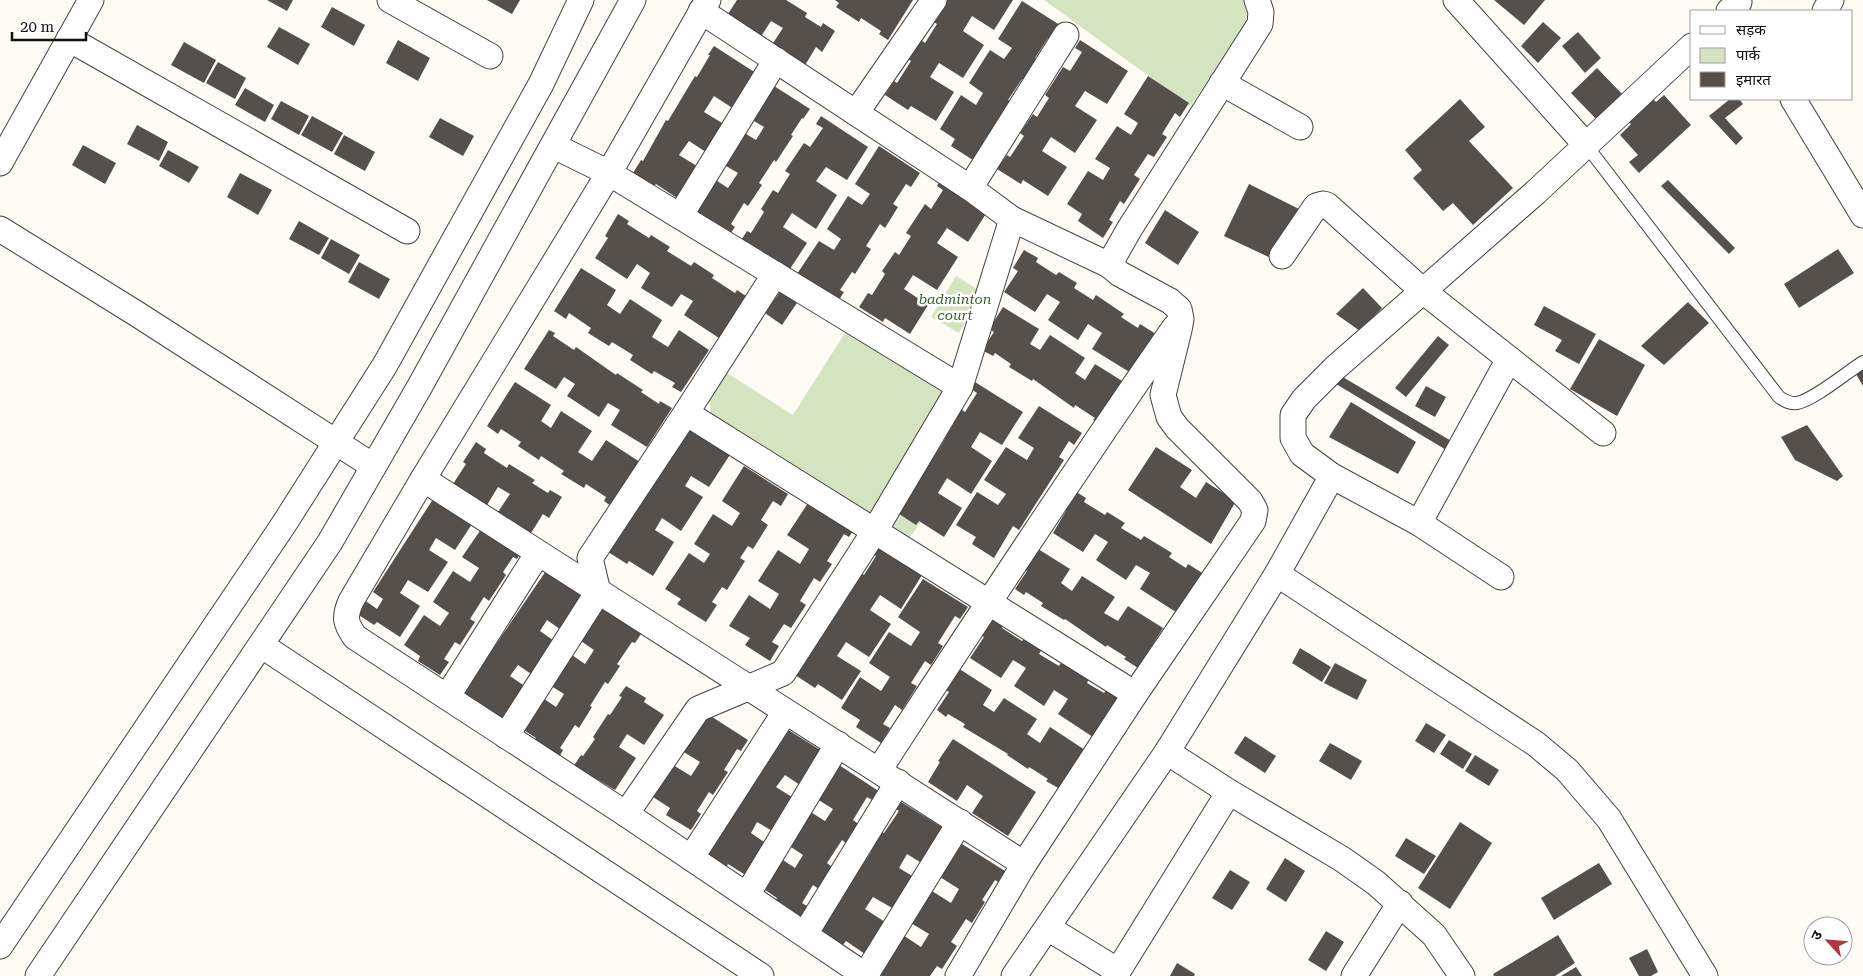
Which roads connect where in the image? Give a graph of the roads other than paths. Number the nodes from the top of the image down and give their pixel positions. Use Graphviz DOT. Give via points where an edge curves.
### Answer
graph roads {
  1 [pos="91,0"];
  2 [pos="390,0"];
  3 [pos="581,0"];
  4 [pos="633,0"];
  5 [pos="934,0"];
  6 [pos="1257,0"];
  7 [pos="1456,0"];
  8 [pos="705,5"];
  9 [pos="1066,35"];
  10 [pos="69,39"];
  11 [pos="1690,48"];
  12 [pos="490,56"];
  13 [pos="776,60"];
  14 [pos="1222,82"];
  15 [pos="1794,100"];
  16 [pos="856,113"];
  17 [pos="1300,127"];
  18 [pos="1586,145"];
  19 [pos="554,146"];
  20 [pos="0,163"];
  21 [pos="608,173"];
  22 [pos="970,188"];
  23 [pos="1863,215"];
  24 [pos="680,216"];
  25 [pos="1012,219"];
  26 [pos="0,229"];
  27 [pos="407,231"];
  28 [pos="1282,256"];
  29 [pos="1109,264"];
  30 [pos="775,274"];
  31 [pos="1423,291"];
  32 [pos="1181,319"];
  33 [pos="1509,359"];
  34 [pos="1863,362"];
  35 [pos="960,387"];
  36 [pos="686,413"];
  37 [pos="1603,434"];
  38 [pos="336,442"];
  39 [pos="373,466"];
  40 [pos="1332,476"];
  41 [pos="423,479"];
  42 [pos="1418,523"];
  43 [pos="874,532"];
  44 [pos="538,553"];
  45 [pos="1277,574"];
  46 [pos="1501,577"];
  47 [pos="598,592"];
  48 [pos="988,602"];
  49 [pos="260,645"];
  50 [pos="748,689"];
  51 [pos="1135,694"];
  52 [pos="448,697"];
  53 [pos="785,712"];
  54 [pos="506,736"];
  55 [pos="838,744"];
  56 [pos="1167,752"];
  57 [pos="888,776"];
  58 [pos="1229,792"];
  59 [pos="626,814"];
  60 [pos="960,822"];
  61 [pos="691,858"];
  62 [pos="1024,864"];
  63 [pos="747,895"];
  64 [pos="1400,903"];
  65 [pos="1048,928"];
  66 [pos="805,934"];
  67 [pos="0,946"];
  68 [pos="1116,973"];
  69 [pos="38,976"];
  70 [pos="761,976"];
  71 [pos="866,976"];
  72 [pos="958,976"];
  73 [pos="1014,976"];
  74 [pos="1354,976"];
  75 [pos="1462,976"];
  76 [pos="1706,976"];
  1 -- 10 [label="street"];
  2 -- 12 [label="street"];
  3 -- 38 [label="street" via="540,84 385,365"];
  4 -- 19 [label="street"];
  5 -- 16 [label="street"];
  6 -- 14 [label="street" via="1260,24"];
  7 -- 18 [label="street"];
  8 -- 13 [label="street"];
  8 -- 21 [label="street"];
  9 -- 22 [label="street"];
  10 -- 20 [label="street"];
  10 -- 27 [label="street"];
  11 -- 18 [label="street"];
  13 -- 16 [label="street"];
  13 -- 24 [label="street"];
  14 -- 17 [label="street"];
  14 -- 29 [label="street"];
  15 -- 23 [label="street"];
  16 -- 22 [label="street"];
  18 -- 31 [label="street"];
  18 -- 34 [label="lane" via="1779,397 1796,404 1809,399"];
  19 -- 21 [label="street"];
  19 -- 39 [label="street"];
  21 -- 24 [label="street"];
  21 -- 41 [label="street"];
  22 -- 25 [label="street"];
  24 -- 30 [label="street"];
  25 -- 29 [label="street"];
  25 -- 35 [label="street"];
  26 -- 38 [label="street"];
  28 -- 31 [label="street" via="1316,206 1323,204 1334,210"];
  29 -- 32 [label="street" via="1120,274 1170,301 1179,309"];
  30 -- 35 [label="street"];
  30 -- 36 [label="street"];
  31 -- 33 [label="street"];
  31 -- 40 [label="street" via="1335,368 1304,398 1293,415 1293,438 1302,454"];
  32 -- 48 [label="street"];
  32 -- 51 [label="street" via="1163,395 1170,417 1255,510 1253,521"];
  33 -- 37 [label="street"];
  33 -- 42 [label="street"];
  35 -- 43 [label="street"];
  36 -- 43 [label="street"];
  36 -- 47 [label="street" via="590,558"];
  38 -- 39 [label="street"];
  38 -- 67 [label="street"];
  39 -- 49 [label="street" via="330,542"];
  40 -- 42 [label="street"];
  40 -- 45 [label="street"];
  41 -- 44 [label="street"];
  41 -- 52 [label="street" via="345,614 355,638"];
  42 -- 46 [label="street"];
  43 -- 48 [label="street"];
  43 -- 50 [label="street" via="784,673"];
  44 -- 47 [label="street"];
  44 -- 52 [label="street"];
  45 -- 56 [label="street"];
  45 -- 76 [label="street" via="1536,744 1567,770 1609,819"];
  47 -- 50 [label="street"];
  47 -- 54 [label="street"];
  48 -- 51 [label="street"];
  48 -- 57 [label="street"];
  49 -- 69 [label="street"];
  49 -- 70 [label="street"];
  50 -- 53 [label="street"];
  50 -- 59 [label="street" via="698,709"];
  51 -- 62 [label="street"];
  52 -- 54 [label="street"];
  53 -- 55 [label="street"];
  53 -- 61 [label="street"];
  54 -- 59 [label="street"];
  55 -- 57 [label="street"];
  55 -- 63 [label="street"];
  56 -- 58 [label="street"];
  56 -- 65 [label="street"];
  57 -- 60 [label="street"];
  57 -- 66 [label="street"];
  58 -- 64 [label="street" via="1342,859"];
  58 -- 68 [label="street"];
  59 -- 61 [label="street"];
  60 -- 62 [label="street"];
  60 -- 71 [label="street"];
  61 -- 63 [label="street"];
  62 -- 72 [label="street"];
  63 -- 66 [label="street"];
  64 -- 74 [label="street"];
  64 -- 75 [label="street" via="1434,934"];
  65 -- 68 [label="street"];
  65 -- 73 [label="street"];
  66 -- 71 [label="street"];
}
